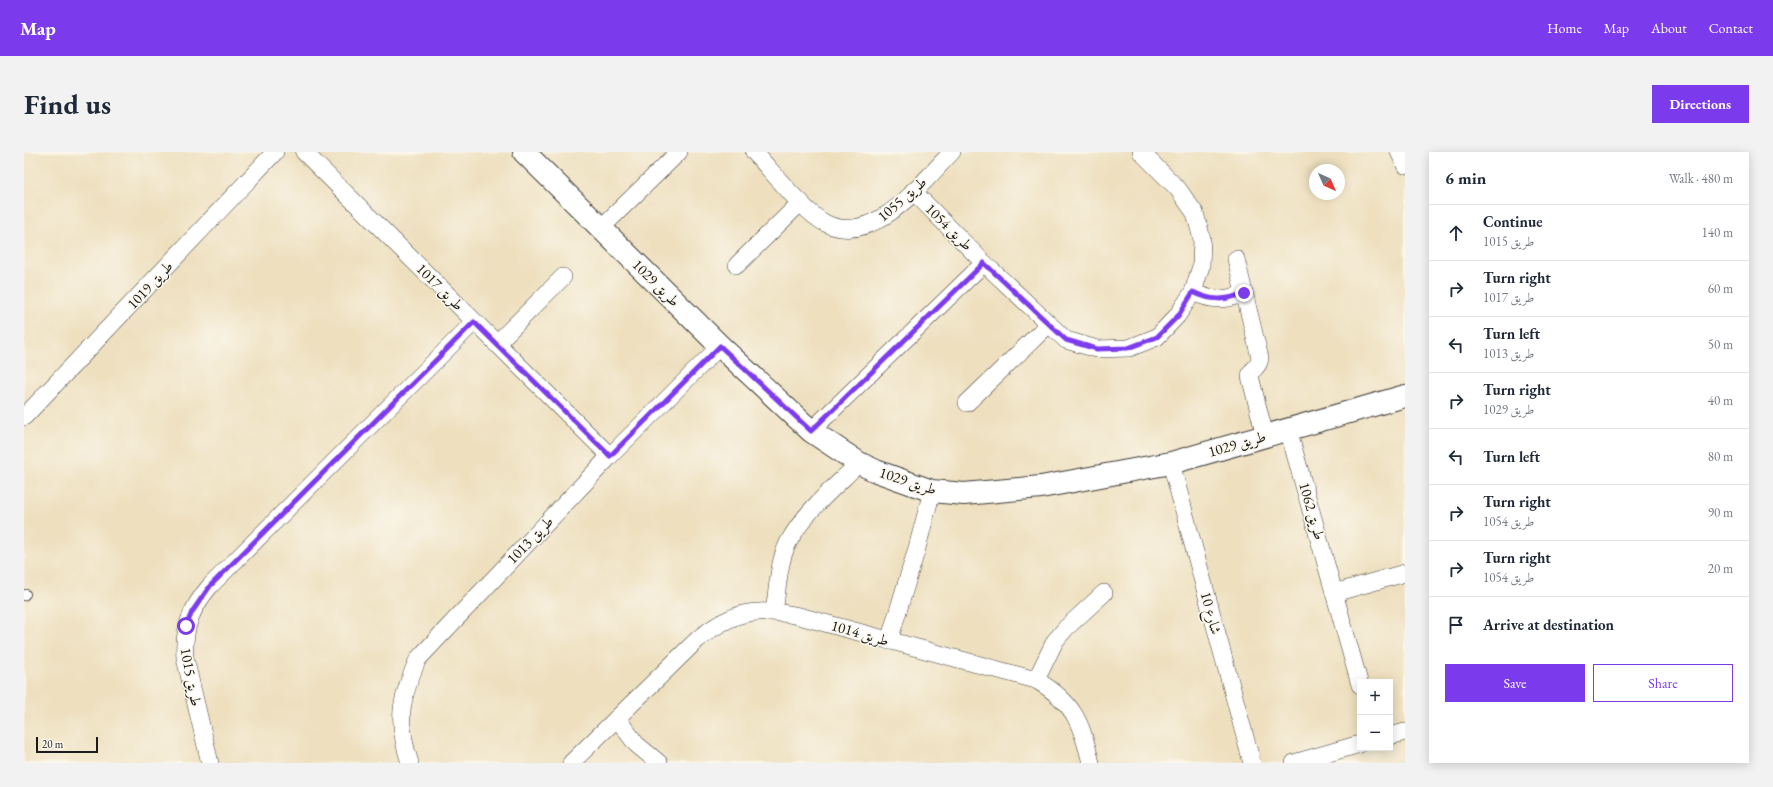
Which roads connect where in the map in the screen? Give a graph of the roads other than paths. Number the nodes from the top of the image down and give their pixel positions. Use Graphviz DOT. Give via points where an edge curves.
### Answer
graph roads {
  1 [pos="275,152"];
  2 [pos="304,152"];
  3 [pos="524,152"];
  4 [pos="679,152"];
  5 [pos="754,152"];
  6 [pos="952,152"];
  7 [pos="1141,152"];
  8 [pos="1399,152"];
  9 [pos="1405,165"];
  10 [pos="913,191"];
  11 [pos="800,202"];
  12 [pos="601,228"];
  13 [pos="1236,259"];
  14 [pos="984,263"];
  15 [pos="737,265"];
  16 [pos="563,277"];
  17 [pos="1193,292"];
  18 [pos="1244,293"];
  19 [pos="474,322"];
  20 [pos="1049,324"];
  21 [pos="496,344"];
  22 [pos="720,346"];
  23 [pos="1405,396"];
  24 [pos="967,403"];
  25 [pos="24,417"];
  26 [pos="1288,429"];
  27 [pos="811,431"];
  28 [pos="1265,436"];
  29 [pos="610,456"];
  30 [pos="859,463"];
  31 [pos="1171,463"];
  32 [pos="932,491"];
  33 [pos="1405,573"];
  34 [pos="1104,593"];
  35 [pos="1334,593"];
  36 [pos="774,611"];
  37 [pos="889,641"];
  38 [pos="1358,679"];
  39 [pos="1036,680"];
  40 [pos="616,718"];
  41 [pos="1405,732"];
  42 [pos="1393,735"];
  43 [pos="1357,745"];
  44 [pos="210,763"];
  45 [pos="410,763"];
  46 [pos="571,763"];
  47 [pos="659,763"];
  48 [pos="1091,763"];
  49 [pos="1252,763"];
  50 [pos="1294,763"];
  1 -- 25 [label="street, طريق 1019"];
  2 -- 19 [label="street, طريق 1017"];
  3 -- 12 [label="street, طريق 1029"];
  4 -- 12 [label="street"];
  5 -- 11 [label="street, طريق 1055"];
  6 -- 10 [label="street, طريق 1055"];
  7 -- 17 [label="street, طريق 1054" via="1178,189 1195,213 1202,239 1201,266"];
  8 -- 9 [label="street"];
  10 -- 11 [label="street, طريق 1055" via="885,216 872,224 856,228 841,228 826,223"];
  10 -- 14 [label="street, طريق 1054"];
  11 -- 15 [label="street"];
  12 -- 22 [label="street, طريق 1029"];
  13 -- 18 [label="street"];
  14 -- 20 [label="street, طريق 1054"];
  14 -- 27 [label="street"];
  16 -- 21 [label="street"];
  17 -- 18 [label="street" via="1213,300 1224,300"];
  17 -- 20 [label="street, طريق 1054" via="1178,316 1157,337 1128,348 1097,349 1066,340"];
  18 -- 28 [label="street" via="1260,358 1258,366 1250,373 1250,379"];
  19 -- 21 [label="street, طريق 1017"];
  19 -- 44 [label="street, طريق 1015" via="210,586 192,612 186,626 185,658"];
  20 -- 24 [label="street"];
  21 -- 29 [label="street, طريق 1017"];
  22 -- 27 [label="street, طريق 1029"];
  22 -- 29 [label="street, طريق 1013"];
  23 -- 26 [label="street, طريق 1029"];
  26 -- 28 [label="street, طريق 1029"];
  26 -- 35 [label="street, طريق 1062"];
  27 -- 30 [label="street, طريق 1029"];
  28 -- 31 [label="street, طريق 1029"];
  29 -- 45 [label="street, طريق 1013" via="418,660 405,690 401,719"];
  30 -- 32 [label="street, طريق 1029"];
  30 -- 36 [label="street" via="816,505 788,543 781,566"];
  31 -- 32 [label="street, طريق 1029" via="1041,487 964,494"];
  31 -- 49 [label="street, شارع 10"];
  32 -- 37 [label="street"];
  33 -- 35 [label="street"];
  34 -- 39 [label="street" via="1055,641"];
  35 -- 38 [label="street, طريق 1062"];
  36 -- 37 [label="street, طريق 1014"];
  36 -- 40 [label="street, طريق 1014" via="733,616 714,626"];
  37 -- 39 [label="street, طريق 1014"];
  39 -- 48 [label="street, طريق 1014" via="1053,690 1078,720"];
  40 -- 46 [label="street, طريق 1014"];
  40 -- 47 [label="street" via="636,744"];
  41 -- 42 [label="street"];
  43 -- 50 [label="street"];
}
